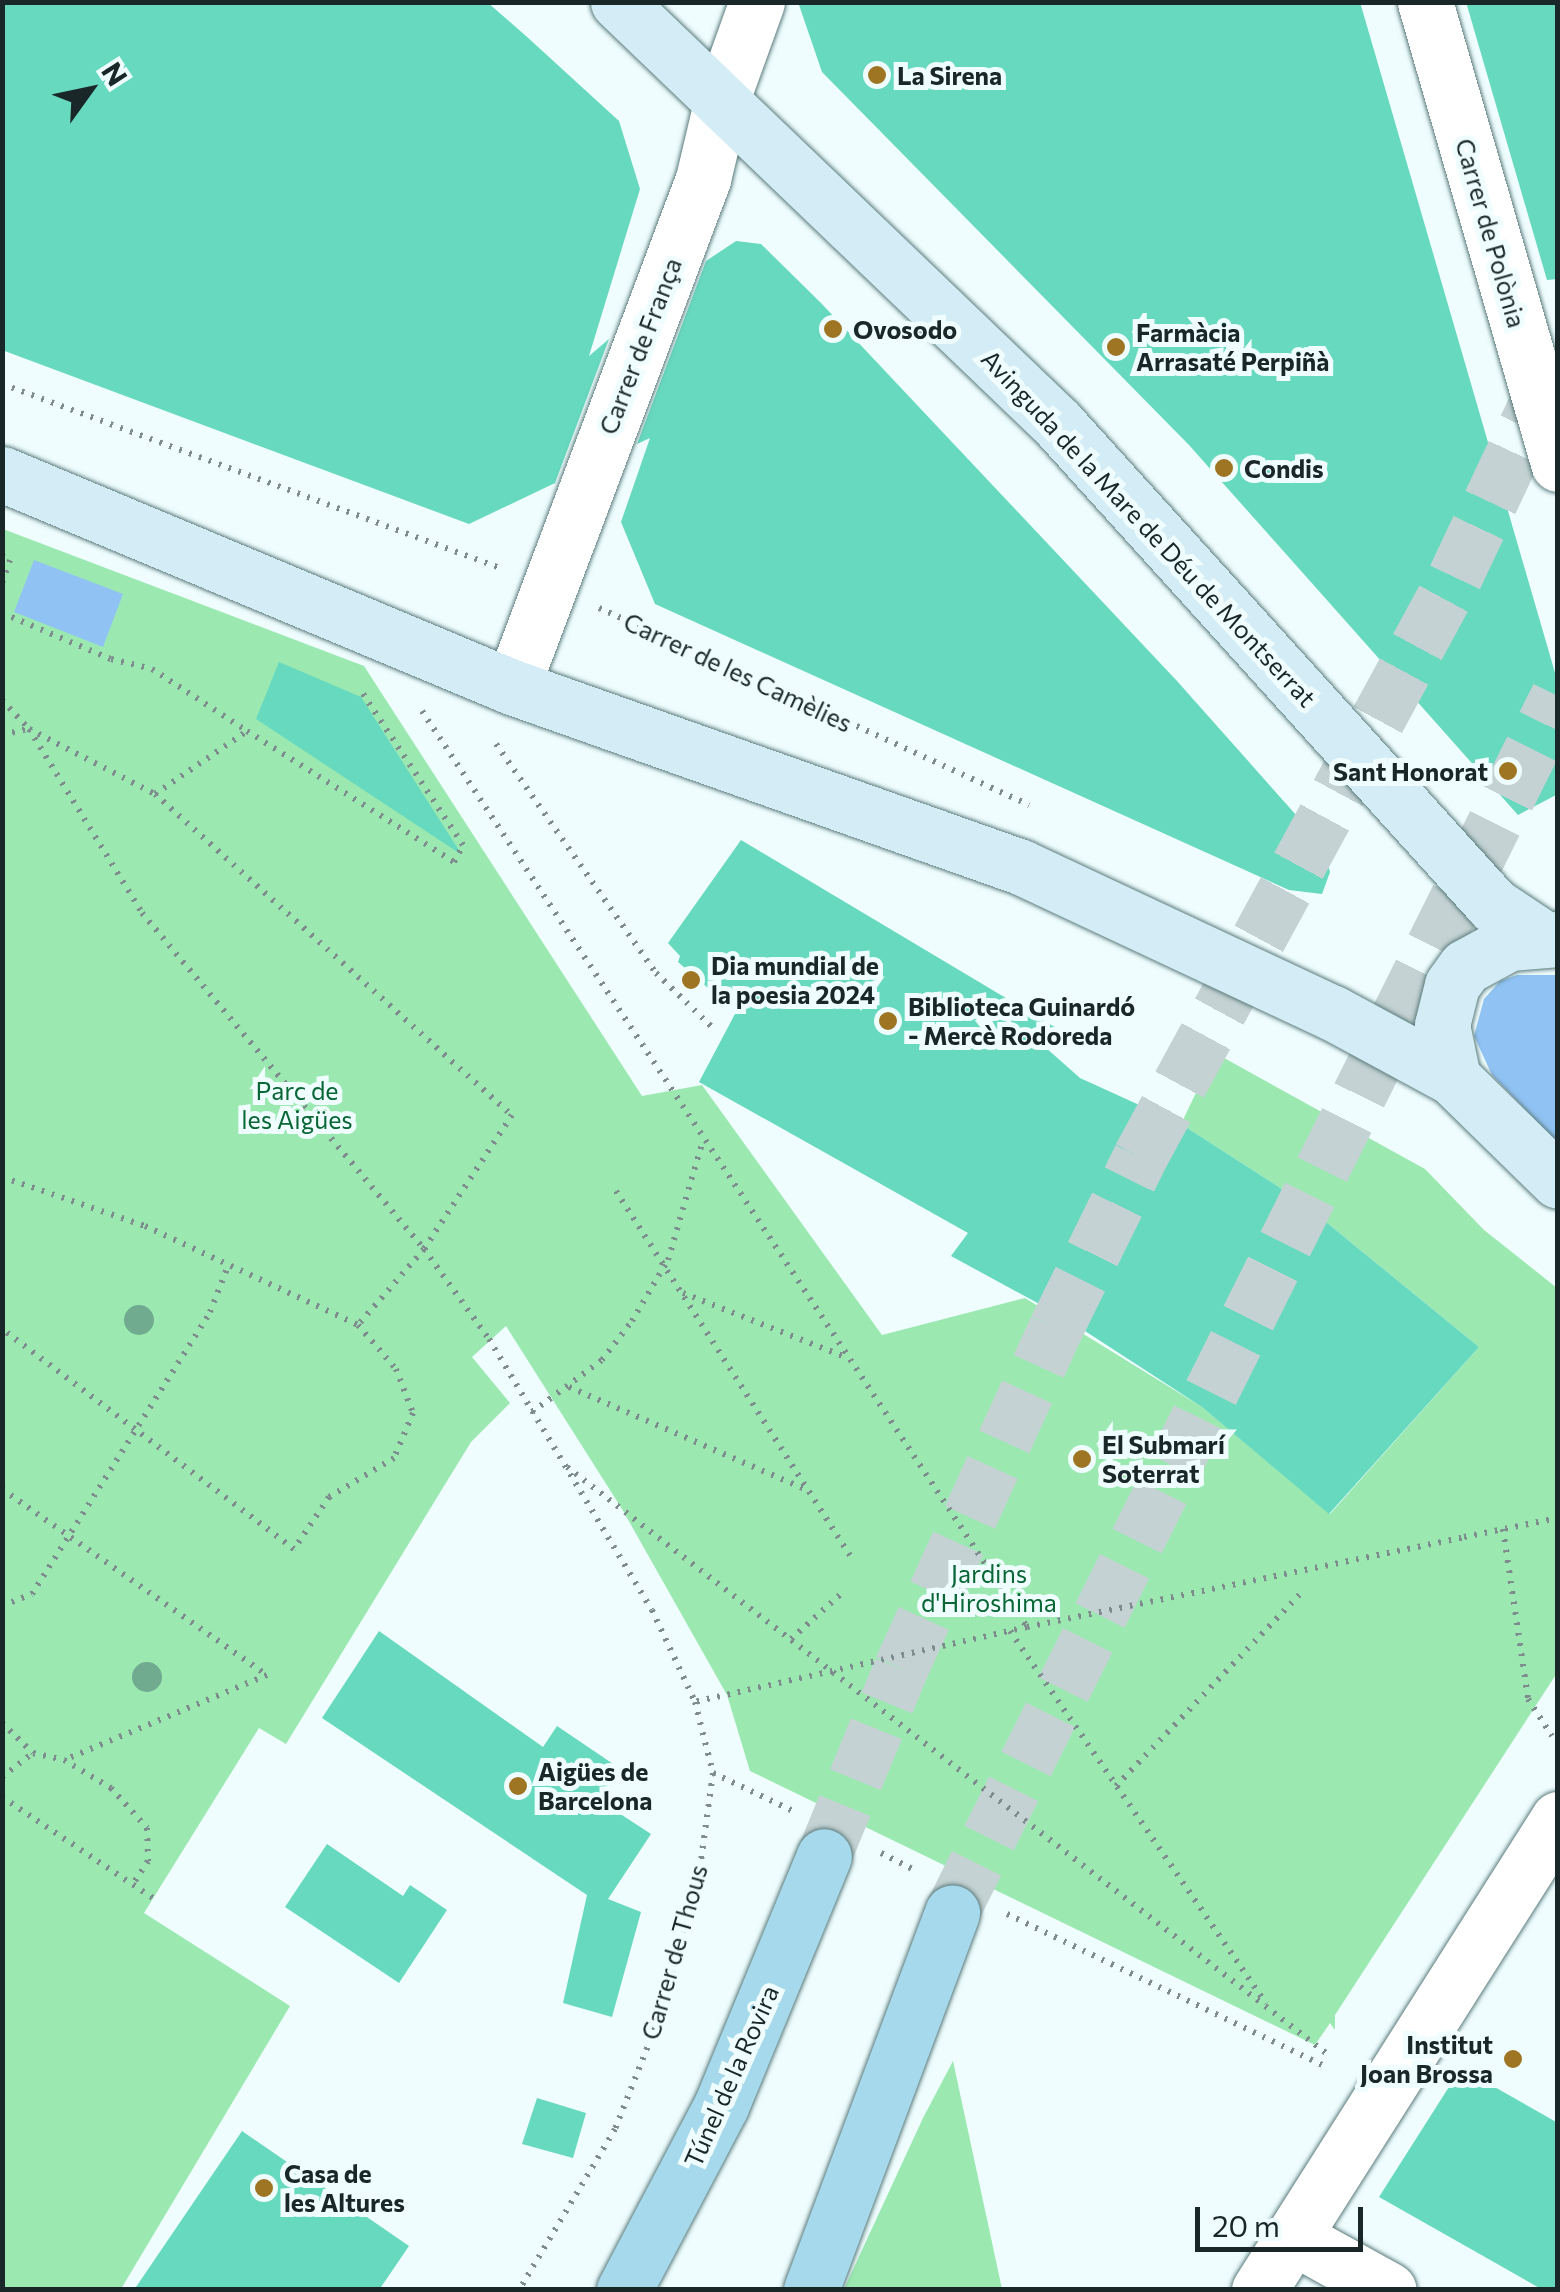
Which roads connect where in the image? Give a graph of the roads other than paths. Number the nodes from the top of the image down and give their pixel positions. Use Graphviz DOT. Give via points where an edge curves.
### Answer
graph roads {
  1 [pos="618,2"];
  2 [pos="758,2"];
  3 [pos="1425,2"];
  4 [pos="722,98"];
  5 [pos="1558,464"];
  6 [pos="2,474"];
  7 [pos="512,687"];
  8 [pos="1549,938"];
  9 [pos="1453,1078"];
  10 [pos="1558,1181"];
  11 [pos="1558,1819"];
  12 [pos="843,1850"];
  13 [pos="958,1898"];
  14 [pos="1295,2238"];
  15 [pos="624,2290"];
  16 [pos="810,2290"];
  17 [pos="1259,2290"];
  18 [pos="1388,2290"];
  1 -- 4 [label="street, Avinguda de la Mare de Déu de Montserrat"];
  2 -- 4 [label="street, Carrer de França"];
  3 -- 5 [label="street, Carrer de Polònia"];
  4 -- 7 [label="street, Carrer de França" via="703,178"];
  4 -- 8 [label="street, Avinguda de la Mare de Déu de Montserrat" via="1058,424 1493,904"];
  6 -- 7 [label="street"];
  7 -- 9 [label="street" via="1021,867 1333,1012"];
  8 -- 9 [label="street" via="1482,956 1452,985 1442,1025"];
  9 -- 10 [label="street"];
  11 -- 14 [label="street"];
  12 -- 15 [label="main road, Túnel de la Rovira"];
  13 -- 16 [label="main road"];
  14 -- 17 [label="street"];
  14 -- 18 [label="street"];
}
